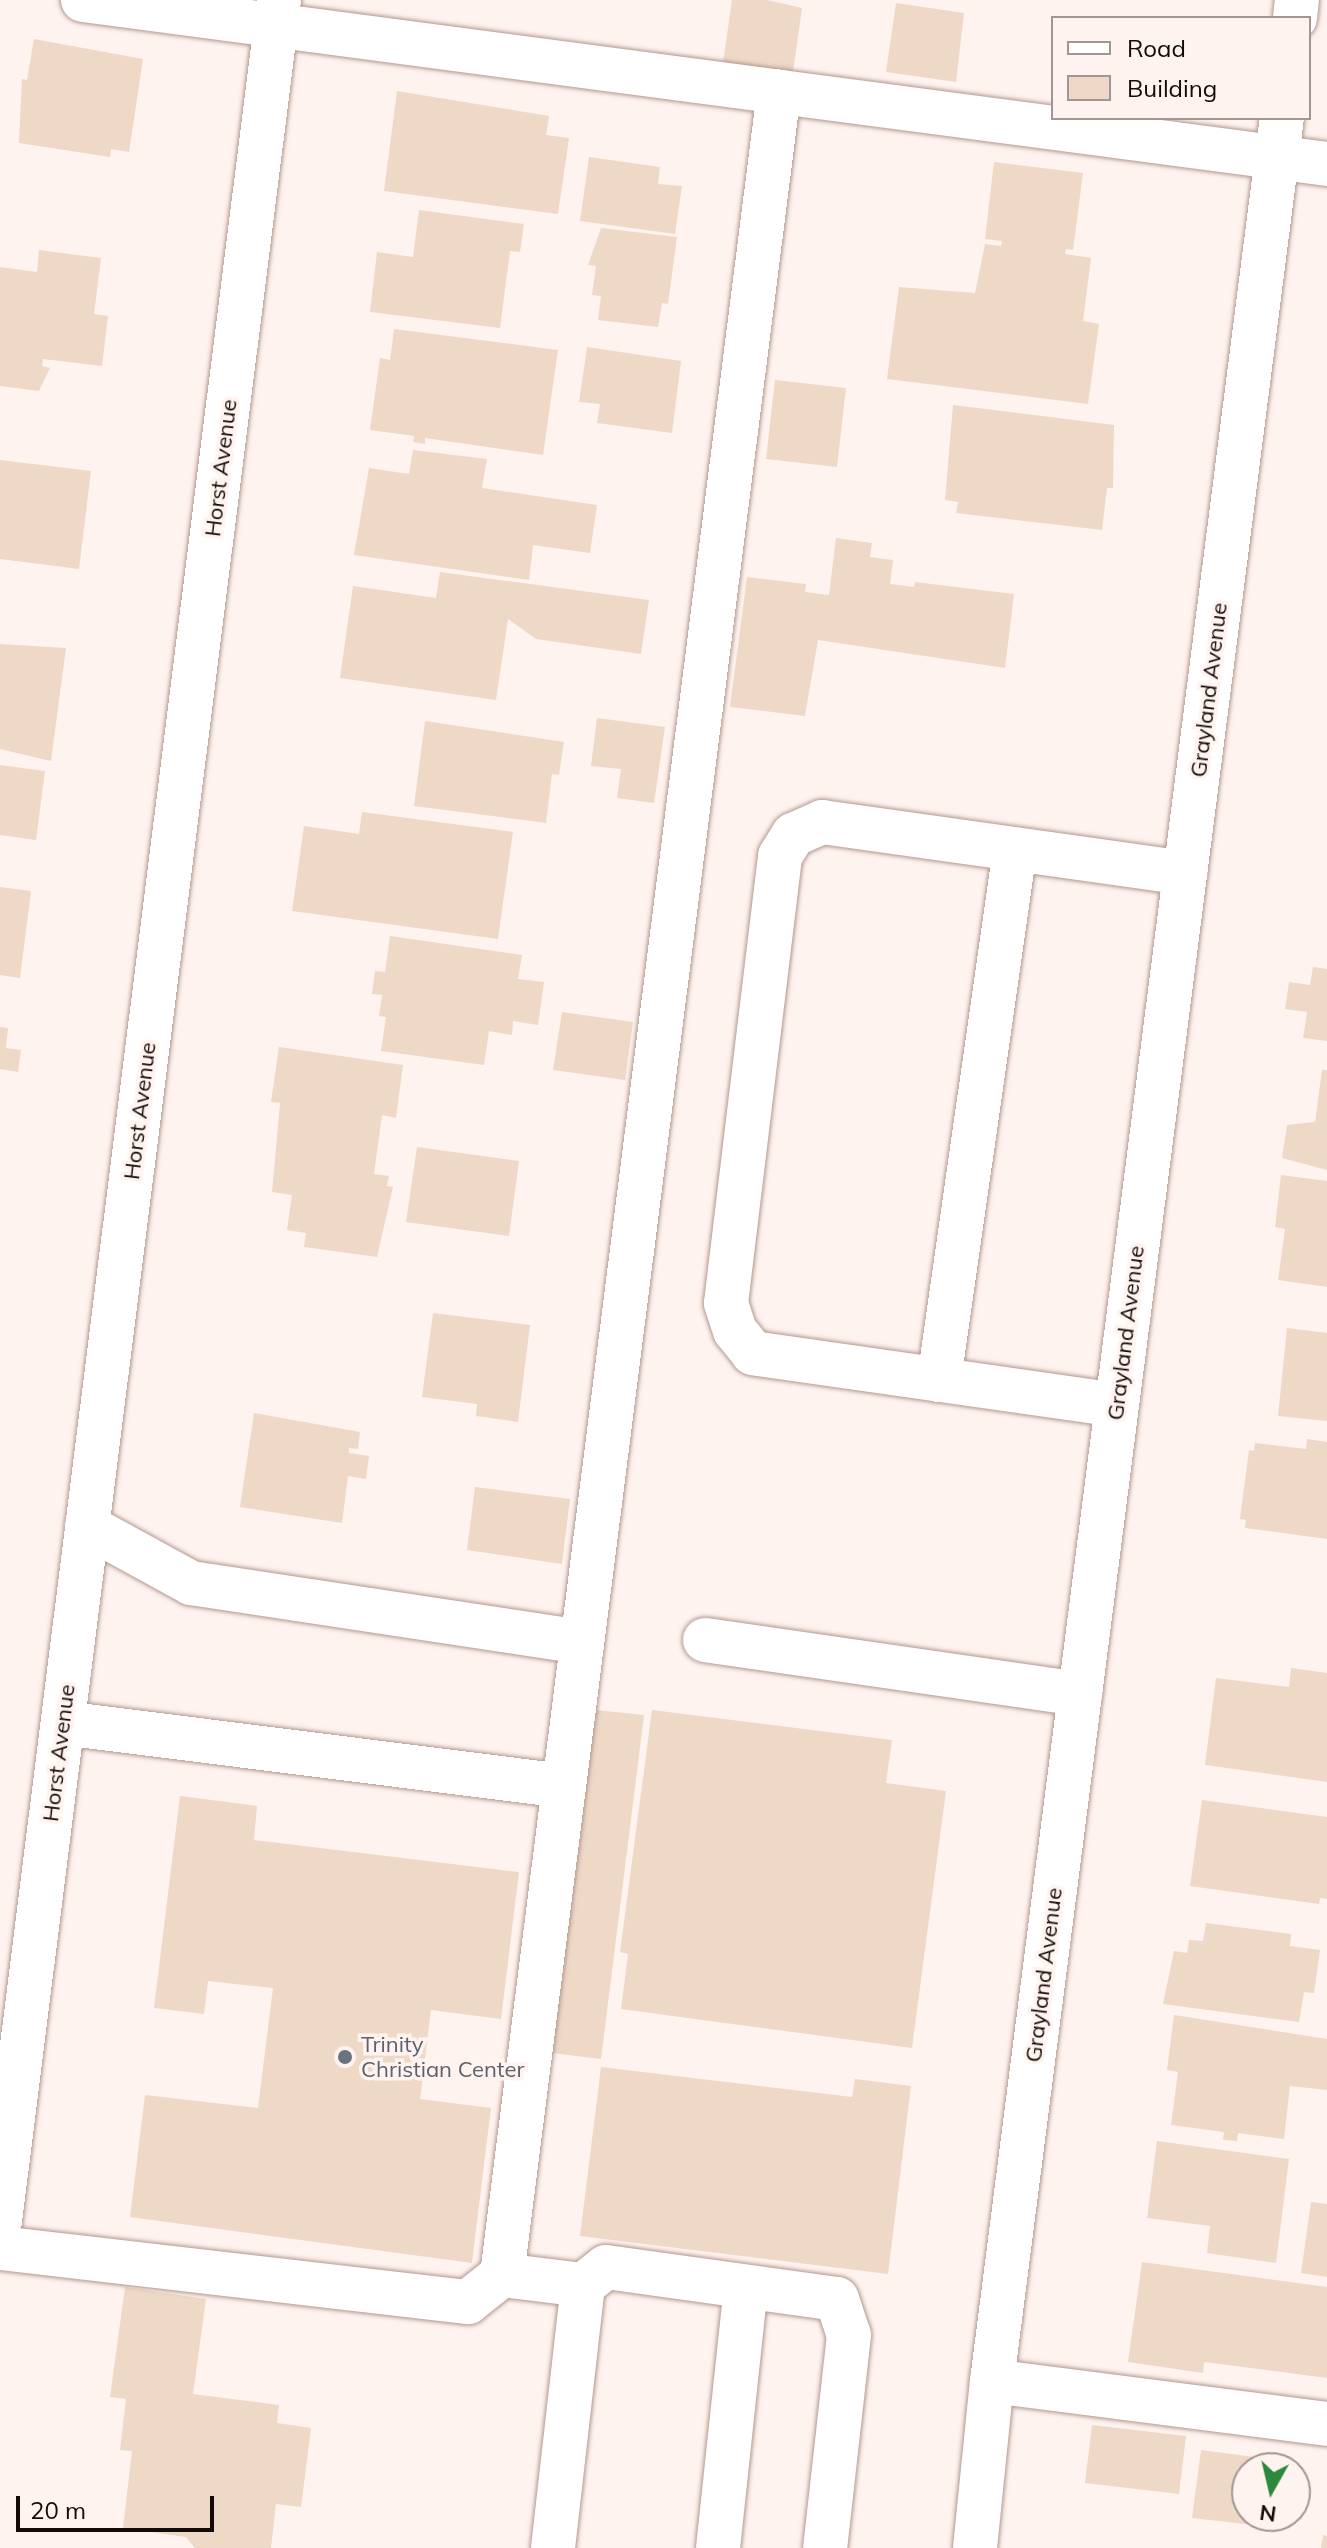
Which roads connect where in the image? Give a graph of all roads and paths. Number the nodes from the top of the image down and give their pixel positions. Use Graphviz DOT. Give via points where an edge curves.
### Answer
graph roads {
  1 [pos="83,0"];
  2 [pos="278,13"];
  3 [pos="779,92"];
  4 [pos="1051,117"];
  5 [pos="1084,120"];
  6 [pos="1280,138"];
  7 [pos="1327,164"];
  8 [pos="1015,849"];
  9 [pos="1185,873"];
  10 [pos="939,1380"];
  11 [pos="1117,1405"];
  12 [pos="87,1526"];
  13 [pos="705,1640"];
  14 [pos="582,1642"];
  15 [pos="1080,1694"];
  16 [pos="63,1723"];
  17 [pos="564,1786"];
  18 [pos="0,2221"];
  19 [pos="0,2248"];
  20 [pos="502,2275"];
  21 [pos="583,2285"];
  22 [pos="746,2287"];
  23 [pos="992,2381"];
  24 [pos="1327,2424"];
  25 [pos="553,2548"];
  26 [pos="718,2548"];
  27 [pos="825,2548"];
  28 [pos="975,2548"];
  1 -- 2 [label="street"];
  2 -- 3 [label="street"];
  2 -- 12 [label="street, Horst Avenue"];
  3 -- 4 [label="street"];
  3 -- 14 [label="street"];
  5 -- 6 [label="street"];
  6 -- 7 [label="street"];
  6 -- 9 [label="street, Grayland Avenue"];
  8 -- 9 [label="street"];
  8 -- 10 [label="street"];
  8 -- 10 [label="street" via="822,822 793,835 780,856 726,1303 735,1331 753,1353"];
  9 -- 11 [label="street, Grayland Avenue"];
  10 -- 11 [label="street"];
  11 -- 15 [label="street, Grayland Avenue"];
  12 -- 14 [label="street" via="191,1583"];
  12 -- 16 [label="street, Horst Avenue"];
  13 -- 15 [label="street"];
  14 -- 17 [label="street"];
  15 -- 23 [label="street, Grayland Avenue"];
  16 -- 17 [label="street"];
  16 -- 18 [label="street, Horst Avenue"];
  17 -- 20 [label="street"];
  19 -- 20 [label="street" via="468,2302"];
  20 -- 21 [label="street"];
  21 -- 22 [label="street" via="606,2267"];
  21 -- 25 [label="street"];
  22 -- 26 [label="street"];
  22 -- 27 [label="street" via="837,2299 849,2335"];
  23 -- 24 [label="street"];
  23 -- 28 [label="street, Grayland Avenue"];
}
